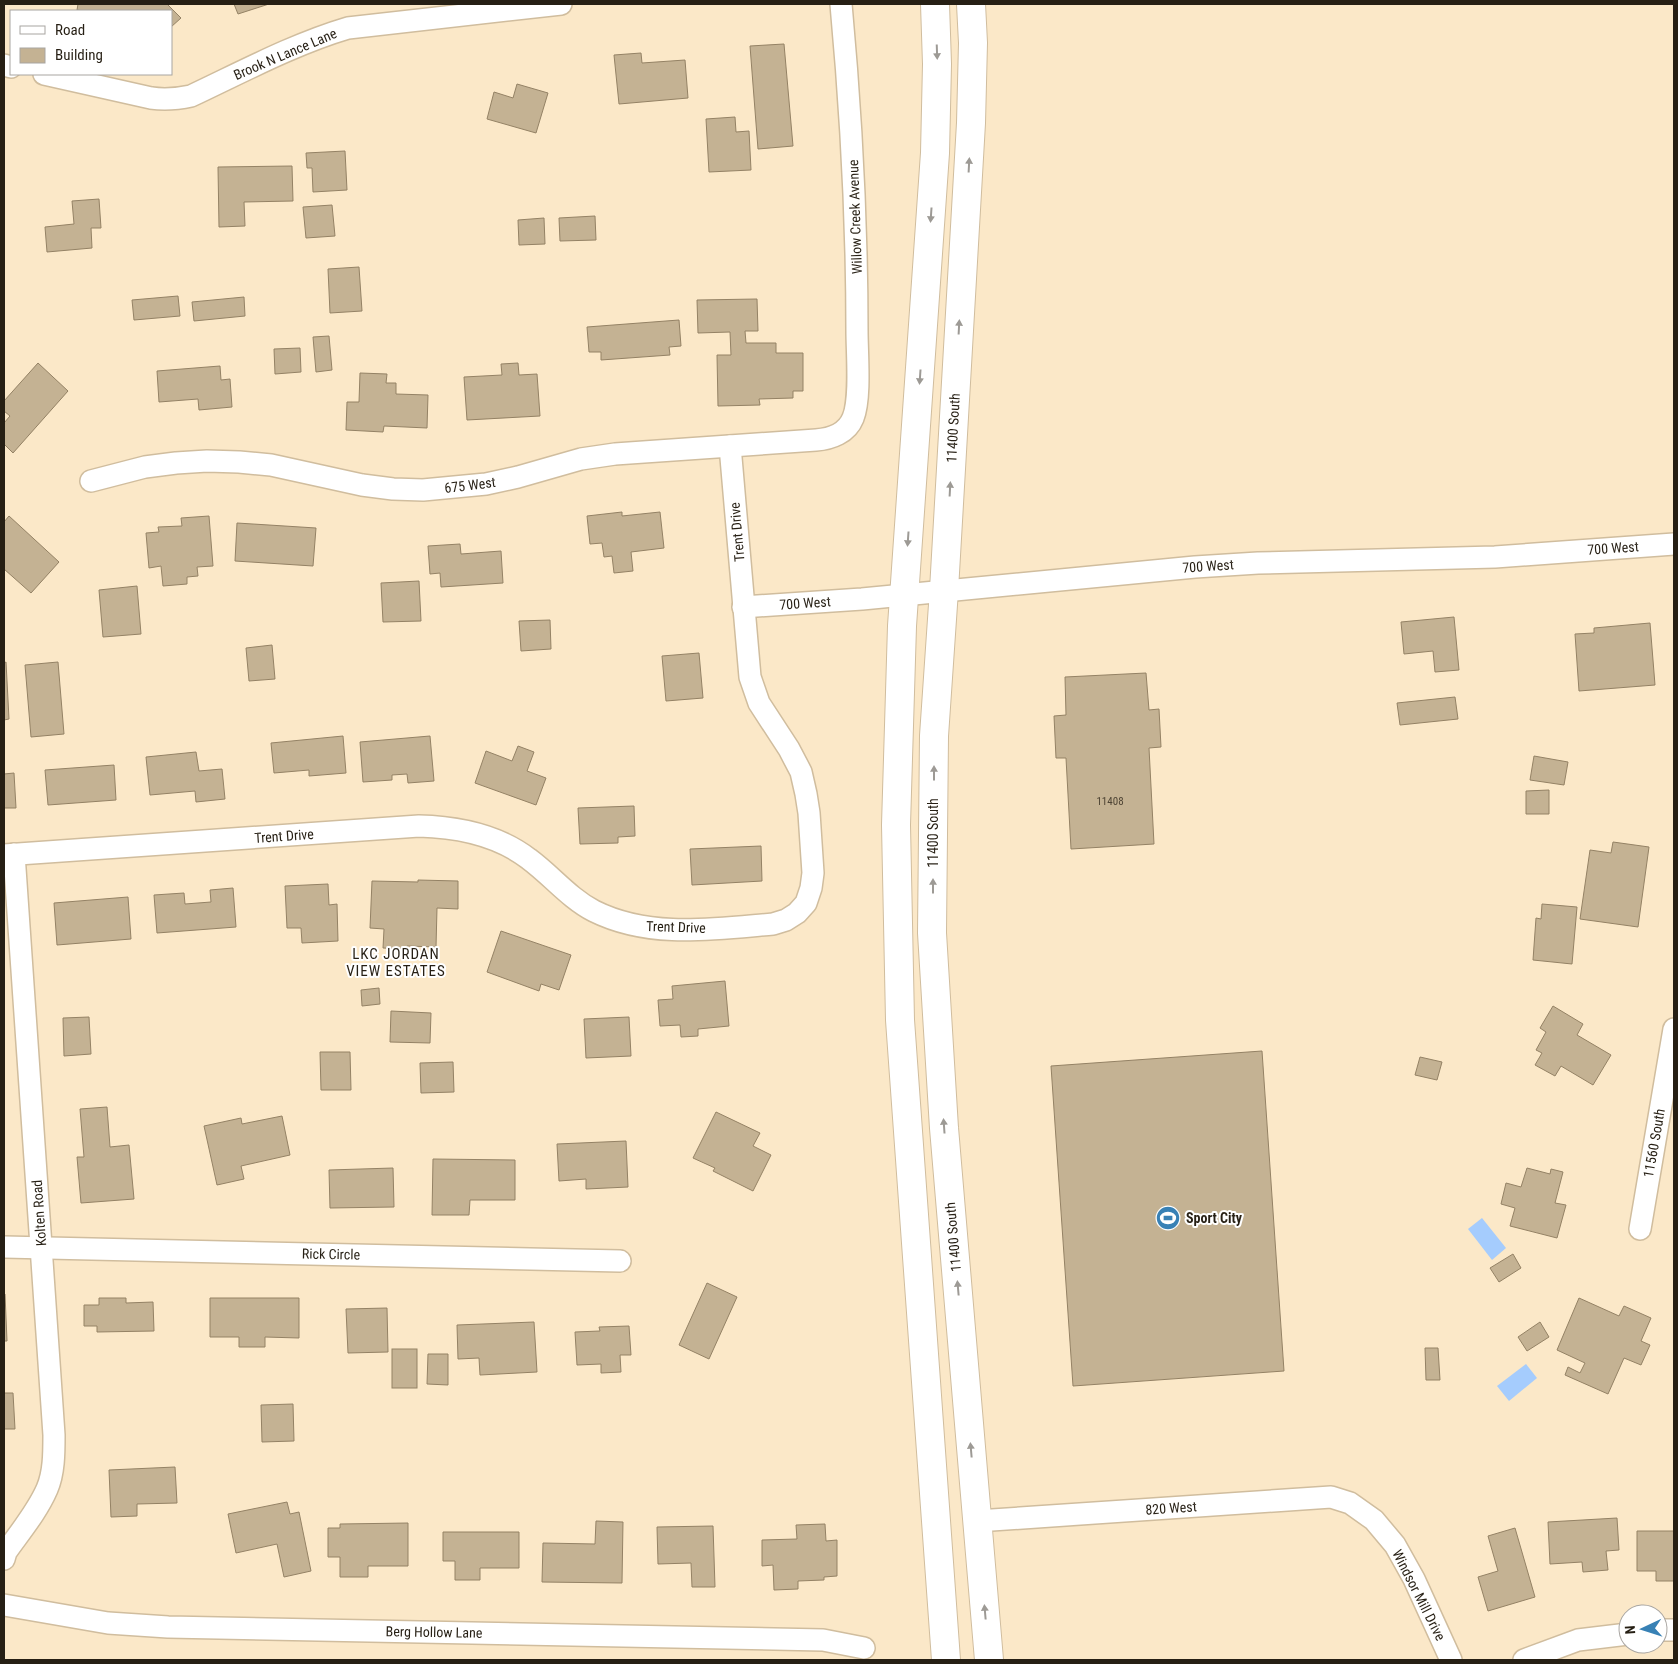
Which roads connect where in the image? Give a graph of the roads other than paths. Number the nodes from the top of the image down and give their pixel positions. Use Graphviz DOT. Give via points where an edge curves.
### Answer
graph roads {
  1 [pos="561,4"];
  2 [pos="841,4"];
  3 [pos="935,4"];
  4 [pos="971,4"];
  5 [pos="48,75"];
  6 [pos="846,428"];
  7 [pos="730,446"];
  8 [pos="91,481"];
  9 [pos="1674,544"];
  10 [pos="944,590"];
  11 [pos="904,594"];
  12 [pos="743,607"];
  13 [pos="9,855"];
  14 [pos="1674,1028"];
  15 [pos="1640,1228"];
  16 [pos="4,1247"];
  17 [pos="41,1248"];
  18 [pos="620,1261"];
  19 [pos="1362,1512"];
  20 [pos="977,1521"];
  21 [pos="4,1559"];
  22 [pos="4,1605"];
  23 [pos="1618,1635"];
  24 [pos="864,1648"];
  25 [pos="946,1660"];
  26 [pos="989,1660"];
  27 [pos="1451,1660"];
  28 [pos="1524,1660"];
  1 -- 5 [label="street, Brook N Lance Lane" via="348,28 178,99 151,98"];
  2 -- 6 [label="street, Willow Creek Avenue" via="857,266 857,395 853,419"];
  3 -- 11 [label="main road, one-way" via="935,152"];
  10 -- 4 [label="main road, 11400 South, one-way" via="971,122"];
  6 -- 7 [label="street, 675 West" via="827,439"];
  7 -- 8 [label="street, 675 West" via="615,454 582,459 486,484 423,490 362,485 270,465 207,461 145,467"];
  7 -- 12 [label="street, Trent Drive"];
  9 -- 10 [label="street, 700 West" via="1495,557 1258,563"];
  10 -- 11 [label="street, 700 West"];
  20 -- 10 [label="main road, 11400 South, one-way" via="932,933 934,736"];
  11 -- 12 [label="street, 700 West"];
  11 -- 25 [label="main road" via="896,825 900,1020"];
  12 -- 13 [label="street, Trent Drive" via="750,677 759,703 801,772 807,800 813,873 811,888 806,902 786,920 773,924 680,930 649,928 620,921 574,899 529,859 510,847 489,837 437,827"];
  13 -- 17 [label="street, Kolten Road"];
  14 -- 15 [label="street, 11560 South"];
  16 -- 17 [label="street, Rick Circle"];
  17 -- 18 [label="street, Rick Circle"];
  17 -- 21 [label="street, Kolten Road" via="54,1462 48,1488"];
  19 -- 20 [label="street, 820 West" via="1331,1497"];
  19 -- 27 [label="street, Windsor Mill Drive" via="1374,1520 1395,1546 1414,1579"];
  26 -- 20 [label="main road, 11400 South, one-way"];
  22 -- 24 [label="street, Berg Hollow Lane" via="108,1623 168,1627 823,1640"];
  23 -- 28 [label="street" via="1578,1640"];
}
